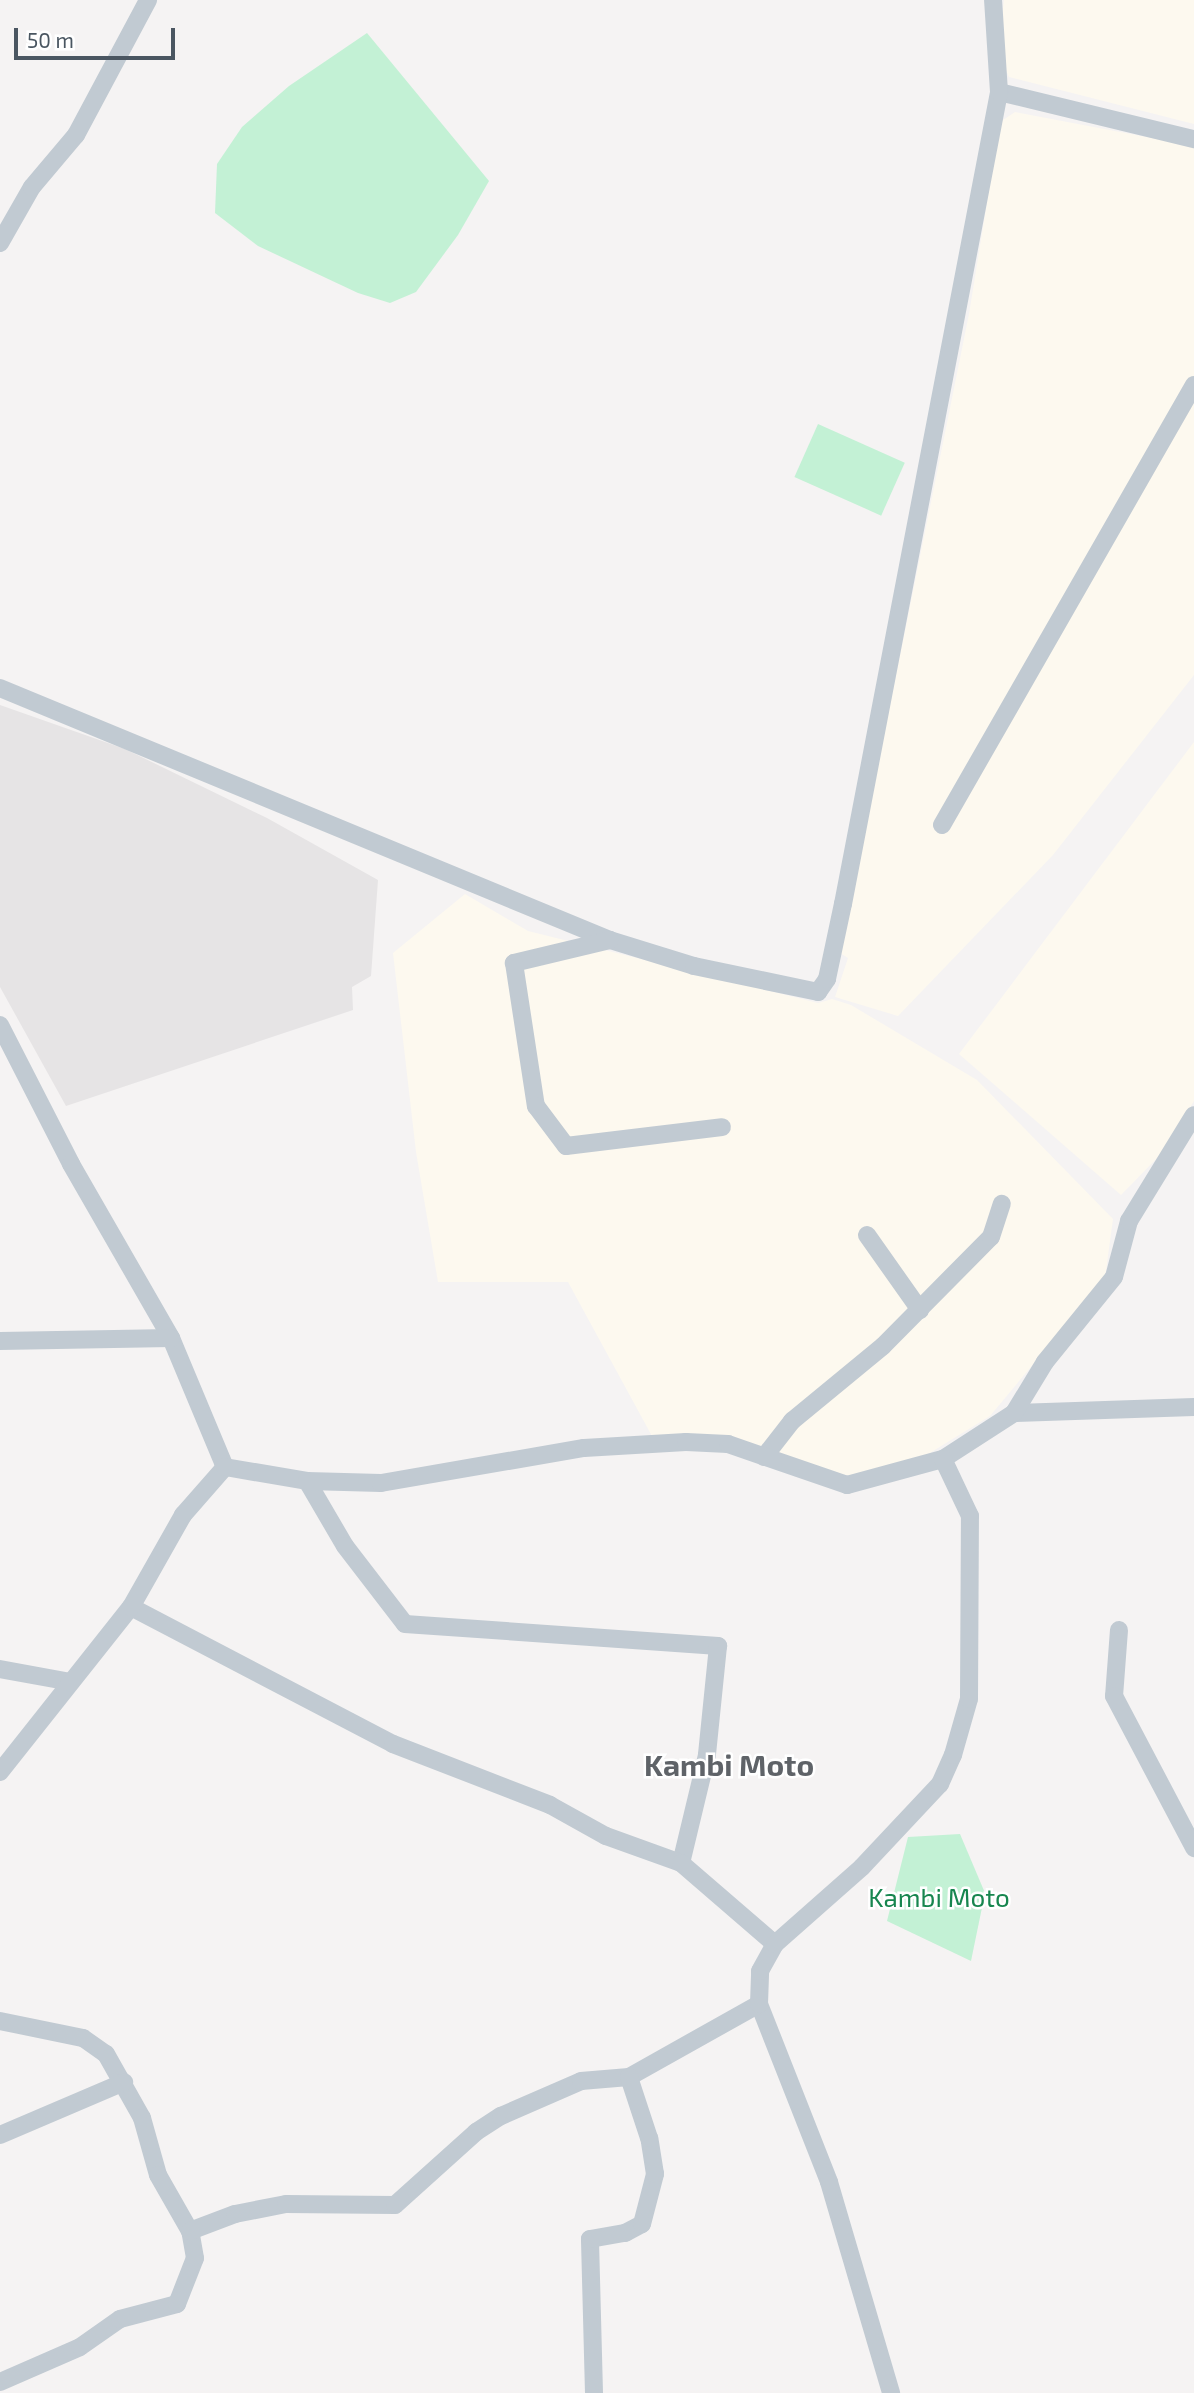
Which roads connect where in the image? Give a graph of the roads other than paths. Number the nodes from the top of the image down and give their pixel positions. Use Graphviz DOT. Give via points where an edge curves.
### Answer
graph roads {
  1 [pos="148,0"];
  2 [pos="993,0"];
  3 [pos="999,92"];
  4 [pos="1194,139"];
  5 [pos="0,243"];
  6 [pos="1194,384"];
  7 [pos="0,688"];
  8 [pos="942,825"];
  9 [pos="610,940"];
  10 [pos="0,1025"];
  11 [pos="1194,1115"];
  12 [pos="722,1127"];
  13 [pos="1002,1204"];
  14 [pos="867,1235"];
  15 [pos="920,1310"];
  16 [pos="171,1338"];
  17 [pos="0,1341"];
  18 [pos="1194,1407"];
  19 [pos="1013,1413"];
  20 [pos="764,1457"];
  21 [pos="943,1459"];
  22 [pos="225,1467"];
  23 [pos="307,1481"];
  24 [pos="131,1606"];
  25 [pos="1119,1630"];
  26 [pos="0,1669"];
  27 [pos="71,1682"];
  28 [pos="0,1772"];
  29 [pos="1194,1848"];
  30 [pos="681,1863"];
  31 [pos="775,1944"];
  32 [pos="759,2004"];
  33 [pos="0,2021"];
  34 [pos="629,2077"];
  35 [pos="124,2082"];
  36 [pos="0,2135"];
  37 [pos="190,2231"];
  38 [pos="0,2382"];
  39 [pos="594,2393"];
  40 [pos="891,2393"];
  1 -- 5 [label="street" via="76,135 32,187"];
  2 -- 3 [label="street"];
  3 -- 4 [label="street"];
  3 -- 9 [label="street" via="824,987 814,993 802,992"];
  6 -- 8 [label="street"];
  7 -- 9 [label="street"];
  9 -- 12 [label="street" via="514,963 536,1106 566,1146"];
  10 -- 16 [label="street" via="71,1164"];
  11 -- 19 [label="street" via="1129,1221 1114,1277 1045,1362"];
  13 -- 15 [label="street" via="991,1237"];
  14 -- 15 [label="street"];
  15 -- 20 [label="street" via="792,1421"];
  16 -- 17 [label="street"];
  16 -- 22 [label="street"];
  18 -- 19 [label="street"];
  19 -- 21 [label="street"];
  20 -- 21 [label="street" via="847,1485"];
  20 -- 23 [label="street" via="728,1444 617,1444 381,1483"];
  21 -- 31 [label="street" via="970,1516 969,1699 953,1755 940,1784 862,1867"];
  22 -- 23 [label="street"];
  22 -- 24 [label="street" via="183,1515"];
  23 -- 30 [label="street" via="338,1536 405,1624 718,1646 707,1755"];
  24 -- 27 [label="street"];
  24 -- 30 [label="street" via="393,1744 550,1805 606,1836"];
  25 -- 29 [label="street" via="1114,1696"];
  26 -- 27 [label="street"];
  27 -- 28 [label="street"];
  30 -- 31 [label="street"];
  31 -- 32 [label="street" via="760,1970"];
  32 -- 34 [label="street"];
  32 -- 40 [label="street" via="829,2182"];
  33 -- 35 [label="street" via="83,2038 106,2054"];
  34 -- 37 [label="street" via="581,2081 502,2116 476,2132 395,2206 286,2204 235,2214"];
  34 -- 39 [label="street" via="649,2138 654,2174 642,2224 625,2233 590,2239"];
  35 -- 36 [label="street"];
  35 -- 37 [label="street" via="142,2118 158,2175"];
  37 -- 38 [label="street" via="195,2258 177,2304 120,2319 80,2347"];
}
